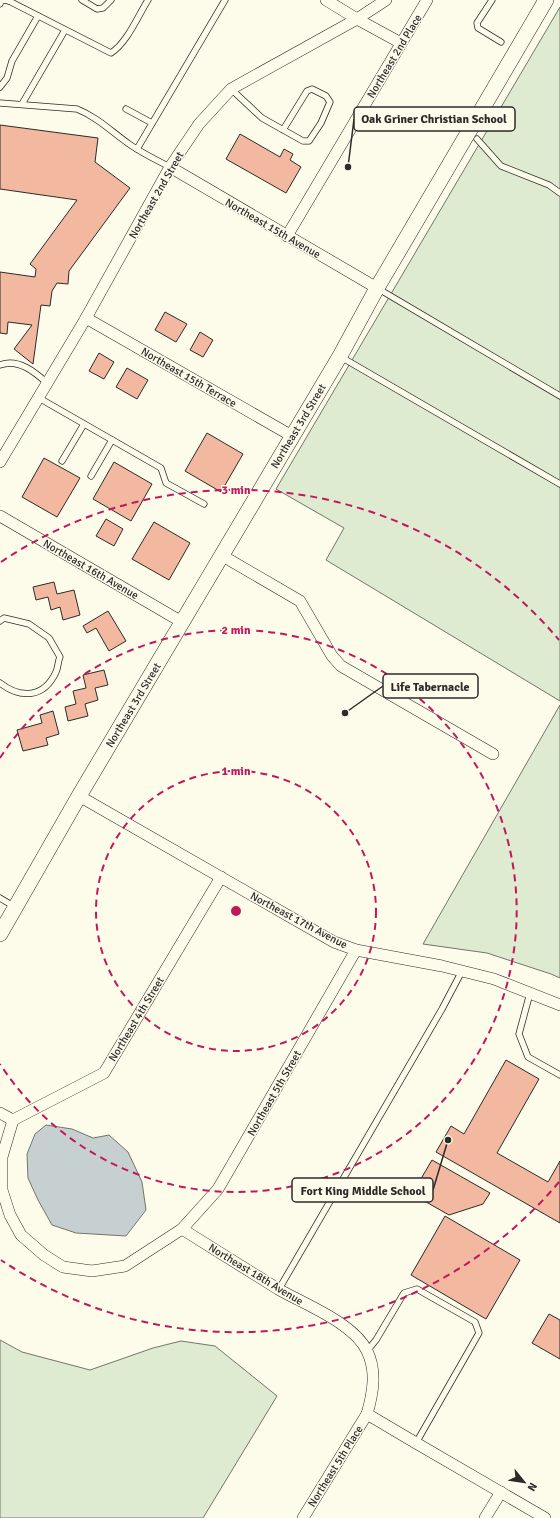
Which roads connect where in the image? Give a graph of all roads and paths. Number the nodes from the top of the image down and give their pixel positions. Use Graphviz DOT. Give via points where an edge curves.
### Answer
graph roads {
  1 [pos="82,0"];
  2 [pos="110,0"];
  3 [pos="148,0"];
  4 [pos="225,0"];
  5 [pos="326,0"];
  6 [pos="386,0"];
  7 [pos="427,0"];
  8 [pos="492,0"];
  9 [pos="546,0"];
  10 [pos="0,4"];
  11 [pos="38,16"];
  12 [pos="357,19"];
  13 [pos="65,30"];
  14 [pos="501,42"];
  15 [pos="401,43"];
  16 [pos="0,87"];
  17 [pos="231,89"];
  18 [pos="0,102"];
  19 [pos="22,104"];
  20 [pos="126,108"];
  21 [pos="152,123"];
  22 [pos="283,130"];
  23 [pos="477,139"];
  24 [pos="137,149"];
  25 [pos="170,167"];
  26 [pos="560,193"];
  27 [pos="287,236"];
  28 [pos="377,288"];
  29 [pos="86,318"];
  30 [pos="340,356"];
  31 [pos="0,365"];
  32 [pos="47,383"];
  33 [pos="560,396"];
  34 [pos="39,398"];
  35 [pos="84,424"];
  36 [pos="292,436"];
  37 [pos="112,440"];
  38 [pos="62,461"];
  39 [pos="0,462"];
  40 [pos="91,476"];
  41 [pos="560,484"];
  42 [pos="204,504"];
  43 [pos="0,516"];
  44 [pos="221,555"];
  45 [pos="0,621"];
  46 [pos="182,622"];
  47 [pos="0,683"];
  48 [pos="493,754"];
  49 [pos="79,796"];
  50 [pos="221,877"];
  51 [pos="0,898"];
  52 [pos="16,907"];
  53 [pos="0,934"];
  54 [pos="356,950"];
  55 [pos="462,971"];
  56 [pos="530,993"];
  57 [pos="560,1005"];
  58 [pos="560,1075"];
  59 [pos="0,1113"];
  60 [pos="13,1120"];
  61 [pos="182,1229"];
  62 [pos="278,1289"];
  63 [pos="368,1351"];
  64 [pos="367,1414"];
  65 [pos="416,1443"];
  66 [pos="501,1492"];
  67 [pos="303,1518"];
  68 [pos="485,1518"];
  69 [pos="545,1518"];
  1 -- 2 [label="lane" via="98,8 103,8"];
  3 -- 13 [label="lane" via="117,50 111,53"];
  4 -- 21 [label="lane"];
  5 -- 12 [label="street"];
  6 -- 12 [label="street, Northeast 2nd Street"];
  7 -- 15 [label="street, Northeast 2nd Place"];
  8 -- 14 [label="lane" via="477,23 478,28"];
  9 -- 28 [label="street, Northeast 3rd Street"];
  10 -- 11 [label="lane" via="5,0"];
  11 -- 13 [label="lane"];
  11 -- 16 [label="lane"];
  12 -- 15 [label="street"];
  12 -- 17 [label="street, Northeast 2nd Street"];
  13 -- 19 [label="lane"];
  15 -- 27 [label="street, Northeast 2nd Place"];
  17 -- 22 [label="lane" via="262,118"];
  17 -- 25 [label="street, Northeast 2nd Street" via="199,124"];
  18 -- 19 [label="lane"];
  19 -- 24 [label="lane" via="77,109 101,122"];
  20 -- 21 [label="lane"];
  21 -- 24 [label="lane"];
  22 -- 22 [label="lane" via="303,141 309,141 330,102 326,96 312,89 307,92"];
  23 -- 26 [label="lane" via="501,166 549,185"];
  24 -- 25 [label="lane"];
  25 -- 27 [label="street, Northeast 15th Avenue"];
  25 -- 29 [label="street, Northeast 2nd Street"];
  27 -- 28 [label="street, Northeast 15th Avenue"];
  28 -- 30 [label="street, Northeast 3rd Street"];
  28 -- 33 [label="lane"];
  29 -- 32 [label="street, Northeast 2nd Street"];
  29 -- 36 [label="street, Northeast 15th Terrace"];
  30 -- 36 [label="street, Northeast 3rd Street"];
  30 -- 41 [label="lane"];
  31 -- 32 [label="lane" via="10,362 19,365 37,374"];
  32 -- 34 [label="street, Northeast 2nd Street"];
  34 -- 35 [label="lane"];
  34 -- 39 [label="street, Northeast 2nd Street"];
  35 -- 37 [label="lane"];
  35 -- 38 [label="lane"];
  36 -- 44 [label="street, Northeast 3rd Street"];
  37 -- 40 [label="lane"];
  37 -- 42 [label="lane" via="161,468 166,483"];
  43 -- 46 [label="street, Northeast 16th Avenue"];
  44 -- 46 [label="street, Northeast 3rd Street"];
  44 -- 48 [label="street" via="300,601 332,656 341,666"];
  45 -- 47 [label="lane" via="4,618 29,624 49,638 60,657 56,672 44,689 27,695 8,689"];
  46 -- 49 [label="street, Northeast 3rd Street"];
  49 -- 50 [label="street, Northeast 17th Avenue"];
  49 -- 52 [label="street, Northeast 3rd Street"];
  50 -- 54 [label="street, Northeast 17th Avenue" via="334,942"];
  50 -- 60 [label="street, Northeast 4th Street" via="104,1073"];
  51 -- 52 [label="lane"];
  52 -- 53 [label="street, Northeast 3rd Street"];
  54 -- 55 [label="street, Northeast 17th Avenue"];
  54 -- 61 [label="street, Northeast 5th Street" via="218,1190"];
  55 -- 56 [label="street, Northeast 17th Avenue" via="494,979"];
  55 -- 62 [label="lane"];
  56 -- 57 [label="street, Northeast 17th Avenue"];
  56 -- 58 [label="lane" via="519,1034 528,1057"];
  59 -- 60 [label="street"];
  60 -- 61 [label="street" via="2,1157 2,1190 10,1215 21,1235 44,1255 63,1267 92,1271 125,1266"];
  61 -- 62 [label="street, Northeast 18th Avenue"];
  62 -- 63 [label="street, Northeast 18th Avenue" via="340,1323 357,1336"];
  63 -- 64 [label="street, Northeast 18th Avenue" via="373,1374 373,1393"];
  63 -- 65 [label="lane" via="404,1293 417,1289 475,1322 479,1333"];
  64 -- 65 [label="street"];
  64 -- 67 [label="street, Northeast 5th Place"];
  65 -- 66 [label="street"];
  66 -- 68 [label="street"];
  66 -- 69 [label="street"];
}
